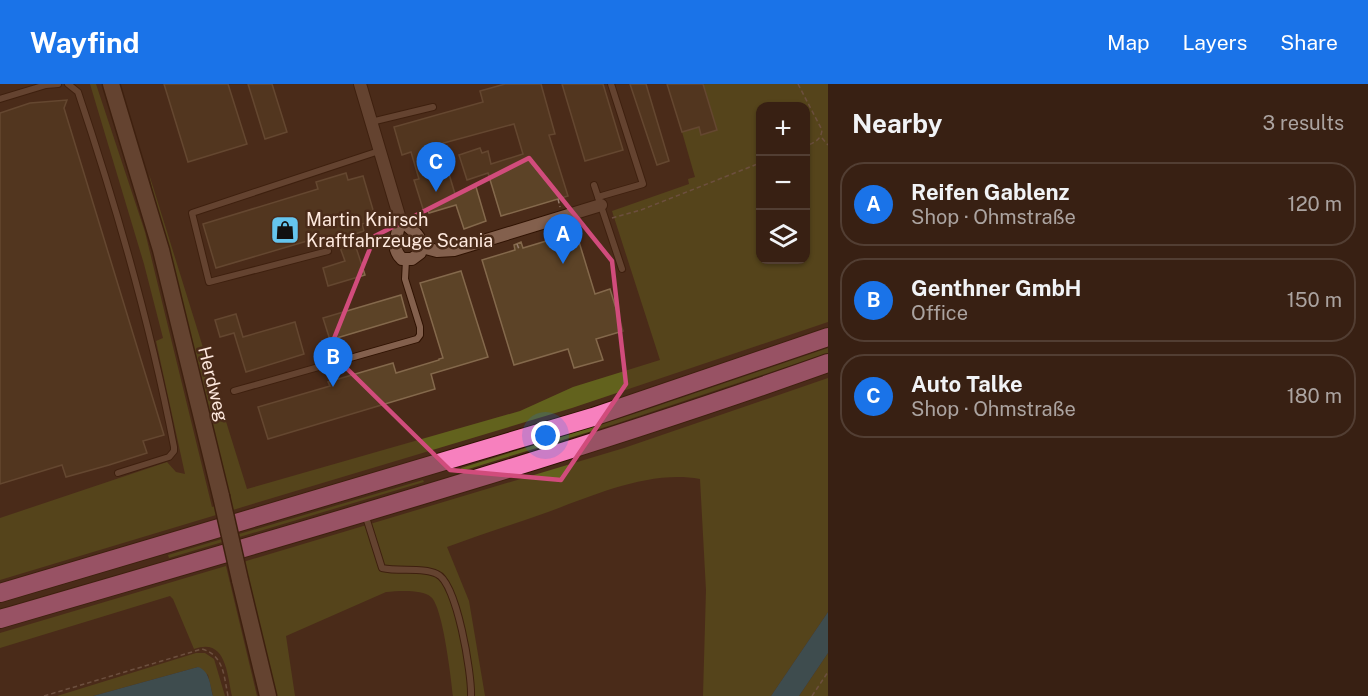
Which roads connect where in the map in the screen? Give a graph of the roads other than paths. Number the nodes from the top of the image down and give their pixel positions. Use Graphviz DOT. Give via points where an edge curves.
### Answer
graph roads {
  1 [pos="58,84"];
  2 [pos="68,84"];
  3 [pos="111,84"];
  4 [pos="360,84"];
  5 [pos="611,84"];
  6 [pos="0,99"];
  7 [pos="433,107"];
  8 [pos="371,122"];
  9 [pos="380,151"];
  10 [pos="594,184"];
  11 [pos="600,201"];
  12 [pos="400,219"];
  13 [pos="422,247"];
  14 [pos="328,251"];
  15 [pos="406,260"];
  16 [pos="622,269"];
  17 [pos="828,337"];
  18 [pos="828,363"];
  19 [pos="234,391"];
  20 [pos="118,473"];
  21 [pos="364,512"];
  22 [pos="0,593"];
  23 [pos="0,620"];
  24 [pos="268,696"];
  25 [pos="471,696"];
  1 -- 6 [label="lane"];
  2 -- 20 [label="lane" via="78,92 125,243 160,374 174,447 169,457"];
  3 -- 24 [label="main road, Herdweg, bridge" via="161,250"];
  4 -- 8 [label="street" via="370,100"];
  5 -- 11 [label="lane" via="643,184"];
  7 -- 8 [label="lane"];
  8 -- 9 [label="street"];
  9 -- 12 [label="street"];
  9 -- 14 [label="lane" via="192,213 209,282"];
  10 -- 11 [label="lane"];
  11 -- 13 [label="street" via="454,250"];
  11 -- 16 [label="lane"];
  12 -- 13 [label="street" via="418,235"];
  12 -- 15 [label="street" via="396,252"];
  13 -- 15 [label="street" via="416,257"];
  15 -- 19 [label="lane" via="405,279 420,327 417,339"];
  17 -- 22 [label="highway" via="593,417"];
  18 -- 21 [label="highway" via="703,407"];
  21 -- 23 [label="highway"];
  21 -- 25 [label="lane" via="382,568 435,572 447,584 456,604"];
}
